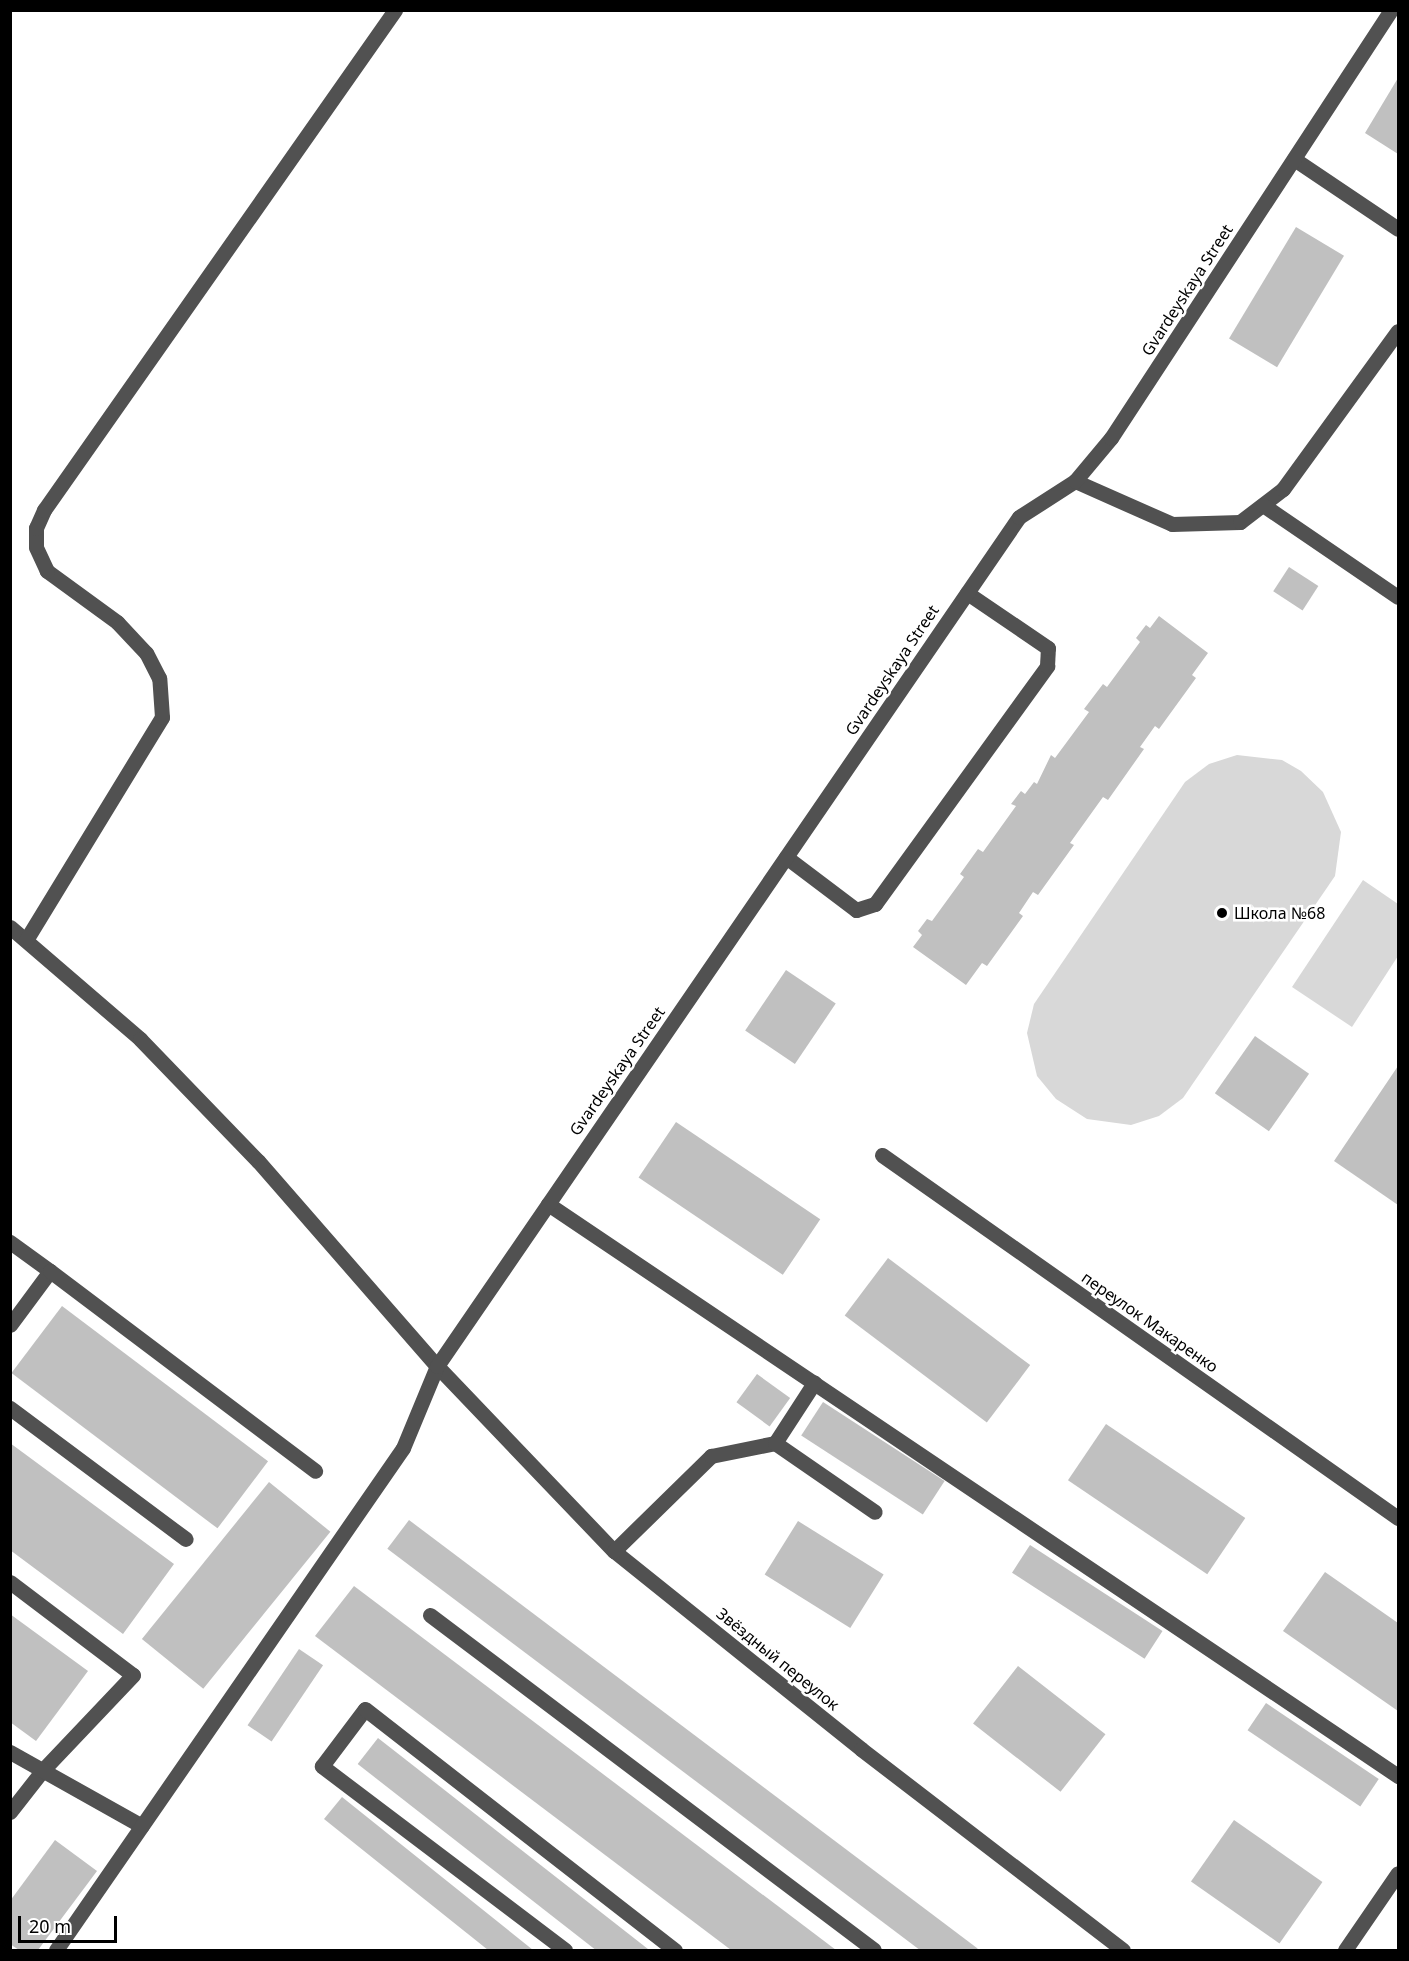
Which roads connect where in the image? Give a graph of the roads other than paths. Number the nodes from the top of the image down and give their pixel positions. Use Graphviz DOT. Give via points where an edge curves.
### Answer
graph roads {
  1 [pos="395,10"];
  2 [pos="1391,10"];
  3 [pos="1294,159"];
  4 [pos="1398,229"];
  5 [pos="1398,331"];
  6 [pos="1075,481"];
  7 [pos="1263,505"];
  8 [pos="967,593"];
  9 [pos="1398,597"];
  10 [pos="786,857"];
  11 [pos="10,927"];
  12 [pos="26,940"];
  13 [pos="882,1155"];
  14 [pos="548,1203"];
  15 [pos="10,1242"];
  16 [pos="50,1271"];
  17 [pos="10,1325"];
  18 [pos="436,1366"];
  19 [pos="814,1383"];
  20 [pos="10,1408"];
  21 [pos="775,1443"];
  22 [pos="315,1471"];
  23 [pos="875,1512"];
  24 [pos="1398,1518"];
  25 [pos="186,1539"];
  26 [pos="614,1551"];
  27 [pos="10,1582"];
  28 [pos="430,1615"];
  29 [pos="10,1752"];
  30 [pos="42,1771"];
  31 [pos="1398,1776"];
  32 [pos="10,1812"];
  33 [pos="142,1826"];
  34 [pos="1398,1873"];
  35 [pos="56,1950"];
  36 [pos="565,1950"];
  37 [pos="675,1950"];
  38 [pos="874,1950"];
  39 [pos="1123,1950"];
  40 [pos="1345,1950"];
  1 -- 12 [label="street" via="44,510 36,528 36,547 47,571 117,622 146,652 159,678 162,717"];
  2 -- 3 [label="street, Gvardeyskaya Street"];
  3 -- 4 [label="street"];
  3 -- 6 [label="street, Gvardeyskaya Street" via="1111,438"];
  5 -- 7 [label="street" via="1283,489"];
  6 -- 7 [label="street" via="1172,524 1240,522"];
  6 -- 8 [label="street, Gvardeyskaya Street" via="1019,517"];
  7 -- 9 [label="street"];
  8 -- 10 [label="street, Gvardeyskaya Street"];
  8 -- 10 [label="street" via="1048,648 1047,666 874,904 856,910"];
  10 -- 14 [label="street, Gvardeyskaya Street"];
  11 -- 12 [label="street, Звёздный переулок"];
  12 -- 18 [label="street, Звёздный переулок" via="140,1039 258,1161"];
  13 -- 24 [label="street, переулок Макаренко"];
  14 -- 18 [label="street, Gvardeyskaya Street"];
  14 -- 19 [label="street"];
  15 -- 16 [label="street"];
  16 -- 17 [label="street"];
  16 -- 22 [label="street"];
  18 -- 26 [label="street, Звёздный переулок"];
  18 -- 33 [label="street, Gvardeyskaya Street" via="403,1448"];
  19 -- 21 [label="street"];
  19 -- 31 [label="street"];
  20 -- 25 [label="street"];
  21 -- 23 [label="street"];
  21 -- 26 [label="street" via="711,1456"];
  26 -- 39 [label="street, Звёздный переулок" via="861,1749"];
  27 -- 30 [label="street" via="133,1674"];
  28 -- 38 [label="street"];
  29 -- 30 [label="street"];
  30 -- 32 [label="street"];
  30 -- 33 [label="street"];
  33 -- 35 [label="street, Gvardeyskaya Street"];
  34 -- 40 [label="street"];
  36 -- 37 [label="street" via="322,1766 365,1709"];
}
